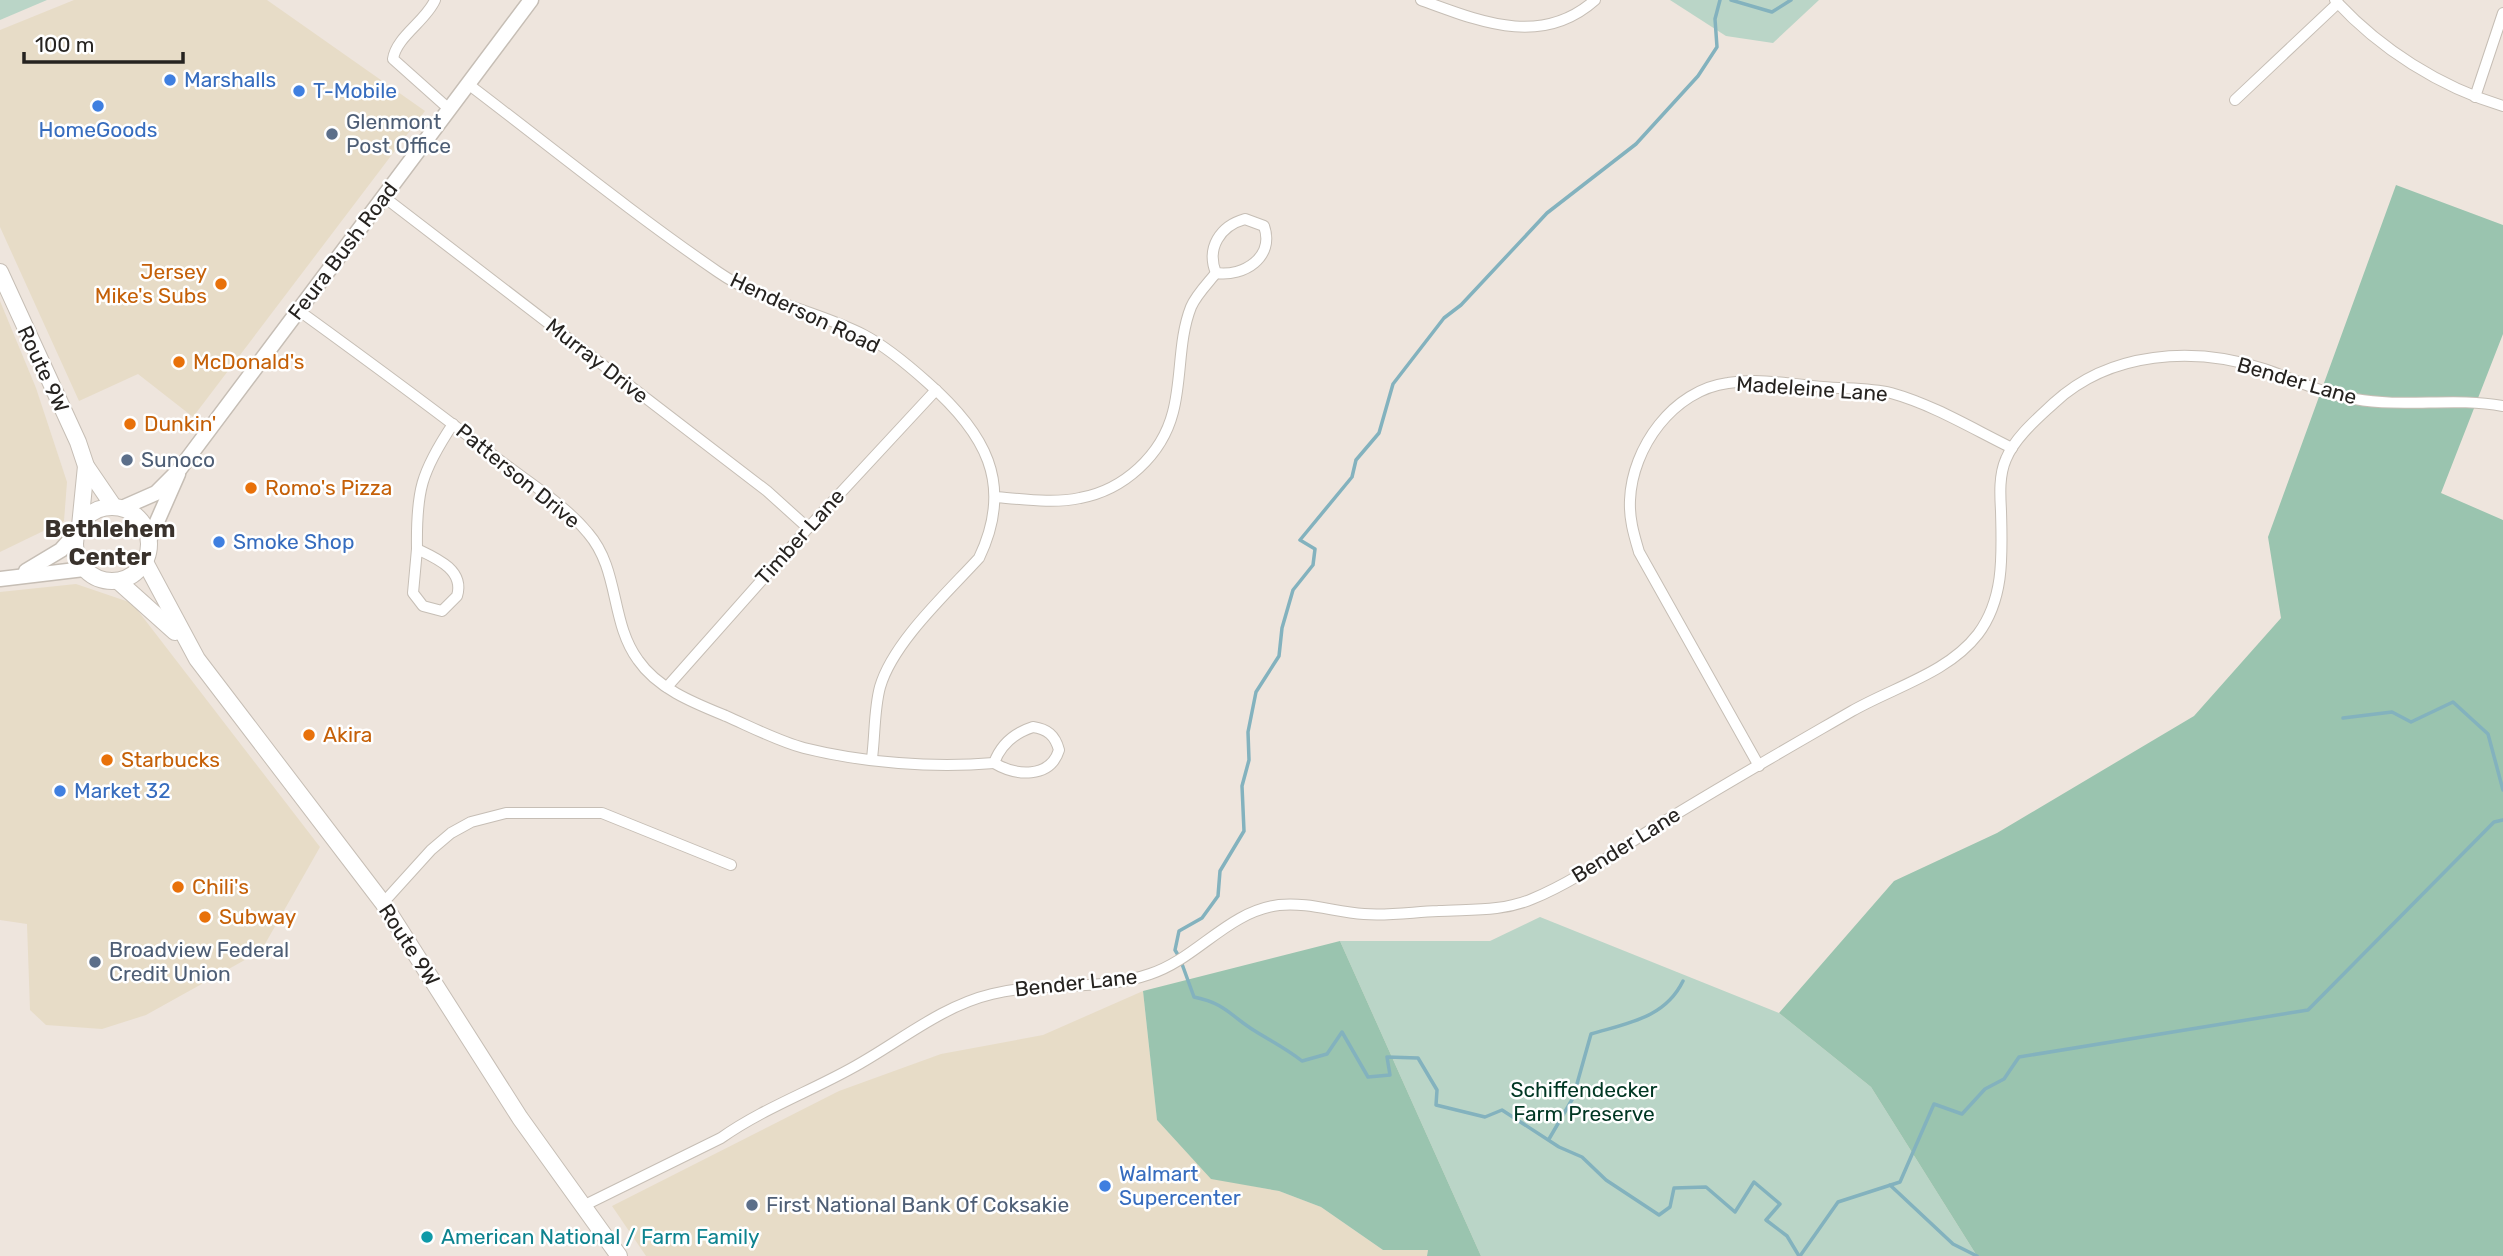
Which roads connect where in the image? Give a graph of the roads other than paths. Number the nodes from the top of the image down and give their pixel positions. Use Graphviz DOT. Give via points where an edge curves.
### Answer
graph roads {
  1 [pos="435,0"];
  2 [pos="531,0"];
  3 [pos="1421,0"];
  4 [pos="1595,0"];
  5 [pos="2337,1"];
  6 [pos="1437,3"];
  7 [pos="2503,13"];
  8 [pos="468,84"];
  9 [pos="2474,97"];
  10 [pos="2235,100"];
  11 [pos="2503,106"];
  12 [pos="449,109"];
  13 [pos="384,197"];
  14 [pos="0,272"];
  15 [pos="1216,273"];
  16 [pos="298,310"];
  17 [pos="936,390"];
  18 [pos="2503,406"];
  19 [pos="453,424"];
  20 [pos="2012,448"];
  21 [pos="86,466"];
  22 [pos="179,470"];
  23 [pos="995,497"];
  24 [pos="118,508"];
  25 [pos="808,528"];
  26 [pos="78,529"];
  27 [pos="149,540"];
  28 [pos="417,549"];
  29 [pos="145,562"];
  30 [pos="84,569"];
  31 [pos="7,578"];
  32 [pos="118,581"];
  33 [pos="187,643"];
  34 [pos="667,687"];
  35 [pos="872,758"];
  36 [pos="994,763"];
  37 [pos="1759,766"];
  38 [pos="731,865"];
  39 [pos="383,903"];
  40 [pos="583,1206"];
  41 [pos="619,1256"];
  1 -- 12 [label="street" via="393,59"];
  2 -- 8 [label="main road, Feura Bush Road"];
  3 -- 6 [label="street"];
  4 -- 6 [label="street" via="1573,16 1531,27 1489,25"];
  5 -- 9 [label="street" via="2426,74"];
  5 -- 10 [label="street"];
  7 -- 9 [label="street"];
  8 -- 12 [label="main road, Feura Bush Road"];
  8 -- 17 [label="street, Henderson Road" via="720,274 864,335"];
  9 -- 11 [label="street"];
  12 -- 13 [label="main road, Feura Bush Road"];
  13 -- 16 [label="main road, Feura Bush Road"];
  13 -- 25 [label="street, Murray Drive" via="767,491"];
  14 -- 21 [label="main road, Route 9W"];
  15 -- 15 [label="street" via="1212,252 1227,227 1245,219 1264,226 1266,246 1256,262 1237,273"];
  15 -- 23 [label="street" via="1192,304 1173,413 1161,442 1143,465 1112,487 1079,499"];
  16 -- 19 [label="street, Patterson Drive"];
  16 -- 22 [label="main road, Feura Bush Road"];
  17 -- 23 [label="street, Henderson Road" via="967,420 985,448"];
  17 -- 25 [label="street, Timber Lane"];
  18 -- 20 [label="street, Bender Lane" via="2461,400 2354,399 2243,363 2168,357 2115,365 2088,377 2059,398"];
  19 -- 28 [label="street" via="434,453 419,490"];
  19 -- 34 [label="street, Patterson Drive" via="589,534 610,570 625,635 636,658"];
  20 -- 37 [label="street, Bender Lane" via="2001,480 2000,575 1992,608 1977,635 1935,669"];
  20 -- 37 [label="street, Madeleine Lane" via="1915,400 1888,392 1752,381 1703,390 1661,422 1634,473 1631,524 1639,552"];
  21 -- 24 [label="main road, Route 9W"];
  21 -- 26 [label="main road, Route 9W"];
  22 -- 24 [label="main road, Feura Bush Road" via="156,493"];
  22 -- 27 [label="main road, Feura Bush Road"];
  23 -- 35 [label="street, Henderson Road" via="992,528 979,558 899,650 888,669 880,688"];
  24 -- 26 [label="main road" via="94,512"];
  24 -- 27 [label="main road" via="141,520"];
  25 -- 34 [label="street, Timber Lane"];
  26 -- 30 [label="main road" via="75,551"];
  26 -- 31 [label="main road" via="61,550"];
  27 -- 29 [label="main road"];
  28 -- 28 [label="street" via="414,593 423,606 442,611 457,596 458,583 449,568"];
  29 -- 32 [label="main road"];
  29 -- 33 [label="main road, Route 9W"];
  30 -- 31 [label="main road"];
  30 -- 32 [label="main road" via="106,581"];
  32 -- 33 [label="main road, Route 9W"];
  33 -- 39 [label="main road, Route 9W"];
  34 -- 35 [label="street, Patterson Drive" via="702,707 802,748"];
  35 -- 36 [label="street, Patterson Drive" via="961,766"];
  36 -- 36 [label="street, Patterson Drive" via="1011,738 1033,726 1050,733 1059,750 1051,765 1034,773"];
  37 -- 40 [label="street, Bender Lane" via="1585,872 1524,902 1501,908 1383,915 1291,904 1265,908 1240,916 1182,959 1152,974 1102,984 1012,990 968,1001 721,1138"];
  38 -- 39 [label="street" via="602,813 506,813 471,822 451,834"];
  39 -- 40 [label="main road, Route 9W" via="520,1118"];
  40 -- 41 [label="main road, Route 9W"];
}
